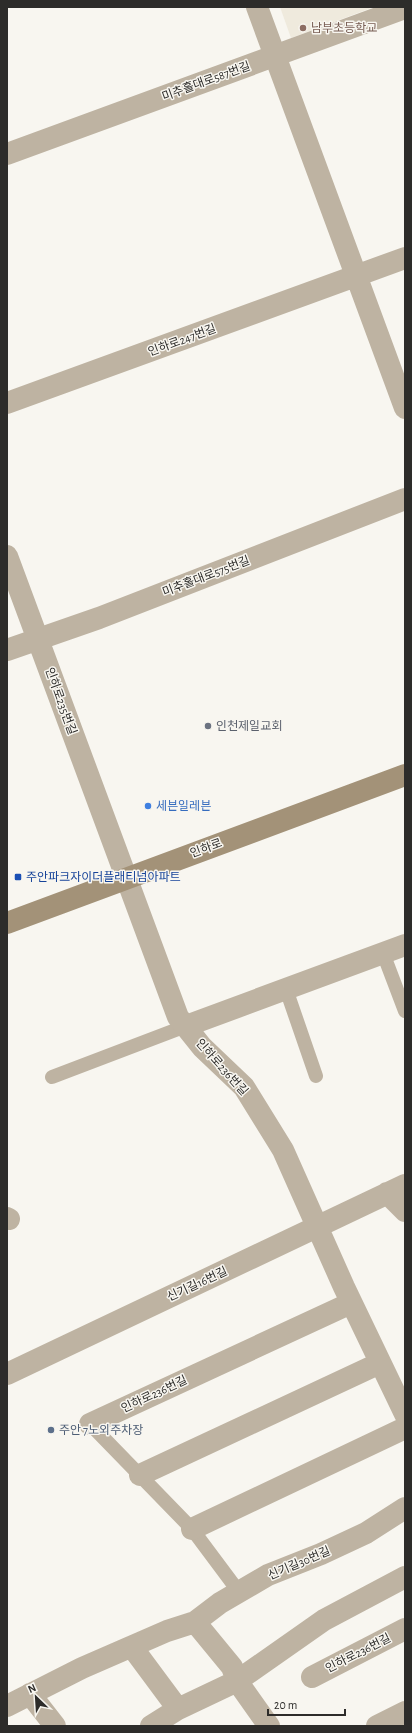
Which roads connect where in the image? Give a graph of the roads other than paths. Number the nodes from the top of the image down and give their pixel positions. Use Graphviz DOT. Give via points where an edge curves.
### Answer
graph roads {
  1 [pos="257,7"];
  2 [pos="405,8"];
  3 [pos="275,56"];
  4 [pos="7,154"];
  5 [pos="405,258"];
  6 [pos="356,276"];
  7 [pos="7,404"];
  8 [pos="405,408"];
  9 [pos="405,499"];
  10 [pos="7,556"];
  11 [pos="38,639"];
  12 [pos="7,650"];
  13 [pos="405,775"];
  14 [pos="127,878"];
  15 [pos="7,923"];
  16 [pos="405,945"];
  17 [pos="383,953"];
  18 [pos="286,989"];
  19 [pos="405,1011"];
  20 [pos="186,1026"];
  21 [pos="316,1076"];
  22 [pos="52,1077"];
  23 [pos="396,1189"];
  24 [pos="405,1211"];
  25 [pos="316,1228"];
  26 [pos="351,1303"];
  27 [pos="380,1363"];
  28 [pos="7,1374"];
  29 [pos="405,1414"];
  30 [pos="90,1424"];
  31 [pos="405,1428"];
  32 [pos="140,1475"];
  33 [pos="405,1508"];
  34 [pos="192,1529"];
  35 [pos="405,1577"];
  36 [pos="240,1592"];
  37 [pos="195,1622"];
  38 [pos="405,1629"];
  39 [pos="132,1646"];
  40 [pos="312,1677"];
  41 [pos="237,1680"];
  42 [pos="30,1694"];
  43 [pos="7,1706"];
  44 [pos="178,1709"];
  45 [pos="405,1712"];
  46 [pos="55,1726"];
  47 [pos="151,1726"];
  48 [pos="269,1726"];
  49 [pos="377,1726"];
  1 -- 3 [label="street"];
  2 -- 3 [label="street, 미추홀대로587번길"];
  3 -- 4 [label="street, 미추홀대로587번길"];
  3 -- 6 [label="street"];
  5 -- 6 [label="street, 인하로247번길"];
  6 -- 7 [label="street, 인하로247번길"];
  6 -- 8 [label="street"];
  9 -- 11 [label="street, 미추홀대로575번길" via="99,618"];
  10 -- 11 [label="street, 인하로235번길"];
  11 -- 12 [label="street, 미추홀대로575번길"];
  11 -- 14 [label="street, 인하로235번길"];
  13 -- 14 [label="main road, 인하로"];
  14 -- 15 [label="main road, 인하로"];
  14 -- 20 [label="street, 인하로236번길" via="178,1017"];
  16 -- 17 [label="street, 인하로236번길"];
  17 -- 18 [label="street, 인하로236번길"];
  17 -- 19 [label="lane"];
  18 -- 20 [label="street, 인하로236번길"];
  18 -- 21 [label="lane"];
  20 -- 22 [label="lane"];
  20 -- 25 [label="street, 인하로236번길" via="202,1047 244,1087 283,1150"];
  23 -- 24 [label="street, 신기길16번길"];
  23 -- 25 [label="street, 신기길16번길"];
  25 -- 26 [label="street, 인하로236번길"];
  25 -- 28 [label="street, 신기길16번길"];
  26 -- 27 [label="street, 인하로236번길"];
  26 -- 30 [label="street, 인하로236번길"];
  27 -- 29 [label="street, 인하로236번길"];
  27 -- 32 [label="street"];
  30 -- 32 [label="lane, 인하로236번길"];
  31 -- 34 [label="street"];
  32 -- 34 [label="lane, 인하로236번길"];
  33 -- 36 [label="street, 신기길30번길" via="366,1533 268,1575"];
  34 -- 36 [label="lane, 인하로236번길"];
  35 -- 41 [label="street" via="324,1620"];
  36 -- 37 [label="street, 신기길30번길"];
  37 -- 39 [label="street, 신기길30번길"];
  37 -- 41 [label="street" via="232,1667"];
  38 -- 40 [label="street, 인하로236번길"];
  39 -- 42 [label="street, 신기길30번길"];
  39 -- 44 [label="street"];
  41 -- 44 [label="street"];
  41 -- 48 [label="street"];
  42 -- 43 [label="street, 신기길30번길"];
  42 -- 46 [label="street"];
  44 -- 47 [label="street"];
  45 -- 49 [label="street"];
}
